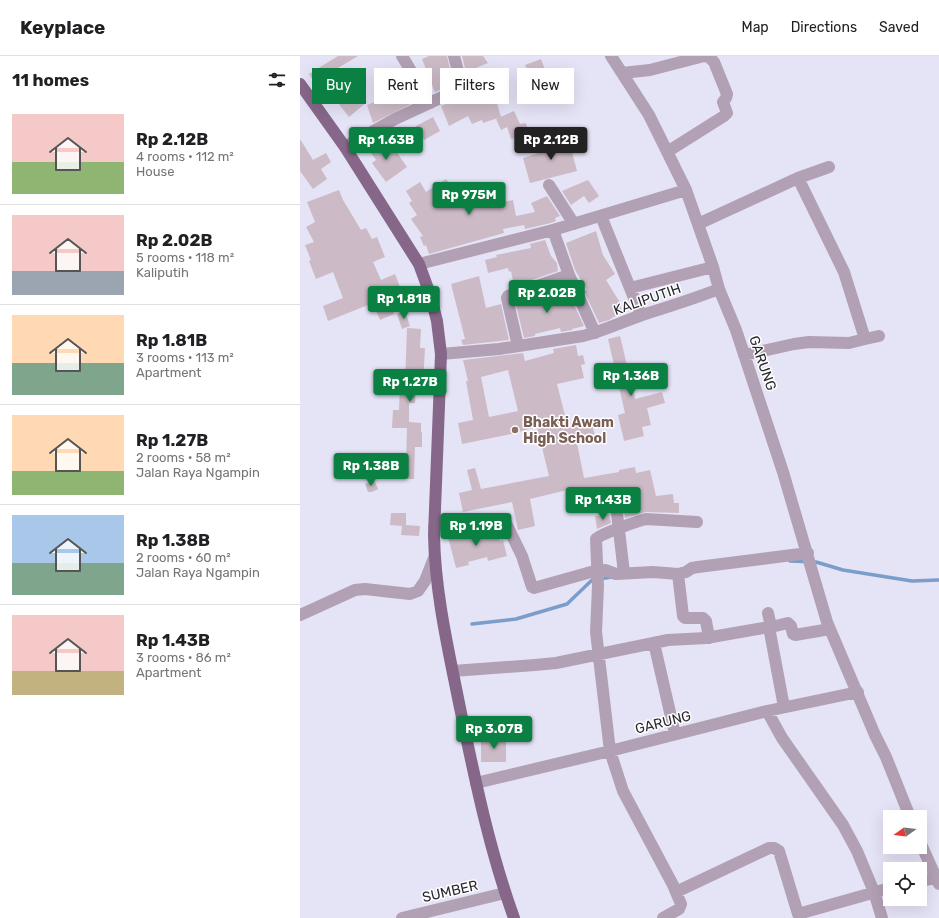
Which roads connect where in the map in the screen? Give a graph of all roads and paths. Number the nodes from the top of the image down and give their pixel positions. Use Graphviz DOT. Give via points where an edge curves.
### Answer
graph roads {
  1 [pos="402,56"];
  2 [pos="454,56"];
  3 [pos="610,56"];
  4 [pos="409,68"];
  5 [pos="622,73"];
  6 [pos="300,84"];
  7 [pos="432,102"];
  8 [pos="428,104"];
  9 [pos="345,147"];
  10 [pos="667,152"];
  11 [pos="829,167"];
  12 [pos="798,178"];
  13 [pos="549,185"];
  14 [pos="686,190"];
  15 [pos="601,216"];
  16 [pos="574,224"];
  17 [pos="698,224"];
  18 [pos="553,230"];
  19 [pos="419,264"];
  20 [pos="713,267"];
  21 [pos="569,276"];
  22 [pos="630,288"];
  23 [pos="719,289"];
  24 [pos="641,316"];
  25 [pos="596,333"];
  26 [pos="879,336"];
  27 [pos="865,339"];
  28 [pos="518,346"];
  29 [pos="441,354"];
  30 [pos="744,355"];
  31 [pos="616,505"];
  32 [pos="697,522"];
  33 [pos="434,527"];
  34 [pos="620,529"];
  35 [pos="808,553"];
  36 [pos="434,558"];
  37 [pos="598,570"];
  38 [pos="624,573"];
  39 [pos="679,578"];
  40 [pos="768,613"];
  41 [pos="300,615"];
  42 [pos="770,627"];
  43 [pos="830,629"];
  44 [pos="709,638"];
  45 [pos="654,643"];
  46 [pos="598,654"];
  47 [pos="453,671"];
  48 [pos="858,692"];
  49 [pos="784,707"];
  50 [pos="767,711"];
  51 [pos="675,734"];
  52 [pos="610,751"];
  53 [pos="476,783"];
  54 [pos="907,810"];
  55 [pos="925,854"];
  56 [pos="937,881"];
  57 [pos="883,890"];
  58 [pos="676,892"];
  59 [pos="874,892"];
  60 [pos="505,893"];
  61 [pos="799,916"];
  62 [pos="402,918"];
  63 [pos="514,918"];
  64 [pos="663,918"];
  65 [pos="882,918"];
  1 -- 4 [label="street"];
  2 -- 7 [label="street" via="460,79 458,87 451,94"];
  3 -- 5 [label="street, GARUNG"];
  5 -- 10 [label="street, GARUNG" via="649,115"];
  5 -- 10 [label="street" via="650,70 704,56 710,57 714,62 727,94 723,102 727,113"];
  6 -- 9 [label="main road"];
  8 -- 9 [label="street"];
  9 -- 19 [label="main road"];
  10 -- 14 [label="street, GARUNG"];
  11 -- 12 [label="street"];
  12 -- 17 [label="street"];
  12 -- 27 [label="street" via="844,272"];
  13 -- 16 [label="street"];
  14 -- 15 [label="street"];
  14 -- 17 [label="street, GARUNG"];
  15 -- 16 [label="street"];
  15 -- 22 [label="street"];
  16 -- 18 [label="street"];
  17 -- 20 [label="street, GARUNG"];
  18 -- 19 [label="street"];
  18 -- 21 [label="street"];
  19 -- 29 [label="main road" via="437,321"];
  20 -- 22 [label="street"];
  20 -- 23 [label="street, GARUNG"];
  21 -- 25 [label="street"];
  21 -- 28 [label="street" via="508,296"];
  22 -- 24 [label="street"];
  23 -- 24 [label="street, KALIPUTIH"];
  23 -- 30 [label="street, GARUNG"];
  24 -- 25 [label="street, KALIPUTIH"];
  25 -- 28 [label="street, KALIPUTIH"];
  26 -- 27 [label="street"];
  27 -- 30 [label="street" via="849,343 809,342"];
  28 -- 29 [label="street, KALIPUTIH"];
  29 -- 33 [label="main road"];
  30 -- 35 [label="street, GARUNG"];
  31 -- 34 [label="street"];
  32 -- 34 [label="street" via="646,519"];
  33 -- 36 [label="main road"];
  33 -- 37 [label="street" via="501,519 505,521 534,588"];
  34 -- 37 [label="street" via="596,539"];
  34 -- 38 [label="street"];
  35 -- 39 [label="street" via="692,568"];
  35 -- 43 [label="street, GARUNG"];
  36 -- 41 [label="street" via="418,591 410,594 355,590"];
  36 -- 47 [label="main road"];
  37 -- 38 [label="street"];
  37 -- 46 [label="street"];
  38 -- 39 [label="street" via="653,572"];
  39 -- 44 [label="street" via="682,616 703,618 706,621"];
  40 -- 42 [label="street"];
  42 -- 43 [label="street" via="788,623 795,635"];
  42 -- 44 [label="street"];
  42 -- 49 [label="street"];
  43 -- 48 [label="street, GARUNG"];
  44 -- 45 [label="street"];
  45 -- 46 [label="street"];
  45 -- 51 [label="street"];
  46 -- 47 [label="street" via="535,665"];
  46 -- 52 [label="street"];
  47 -- 53 [label="main road"];
  48 -- 49 [label="street, GARUNG"];
  48 -- 54 [label="street, GARUNG"];
  49 -- 50 [label="street, GARUNG"];
  50 -- 51 [label="street, GARUNG"];
  50 -- 59 [label="street" via="790,750 843,824 858,851"];
  51 -- 52 [label="street, GARUNG"];
  52 -- 53 [label="street, GARUNG"];
  52 -- 58 [label="street" via="623,791"];
  53 -- 60 [label="main road"];
  55 -- 56 [label="street"];
  57 -- 59 [label="street"];
  58 -- 61 [label="street" via="774,848 779,851"];
  58 -- 64 [label="street" via="681,904 679,909"];
  59 -- 61 [label="street"];
  59 -- 65 [label="street"];
  60 -- 62 [label="street, SUMBER"];
  60 -- 63 [label="main road"];
}
